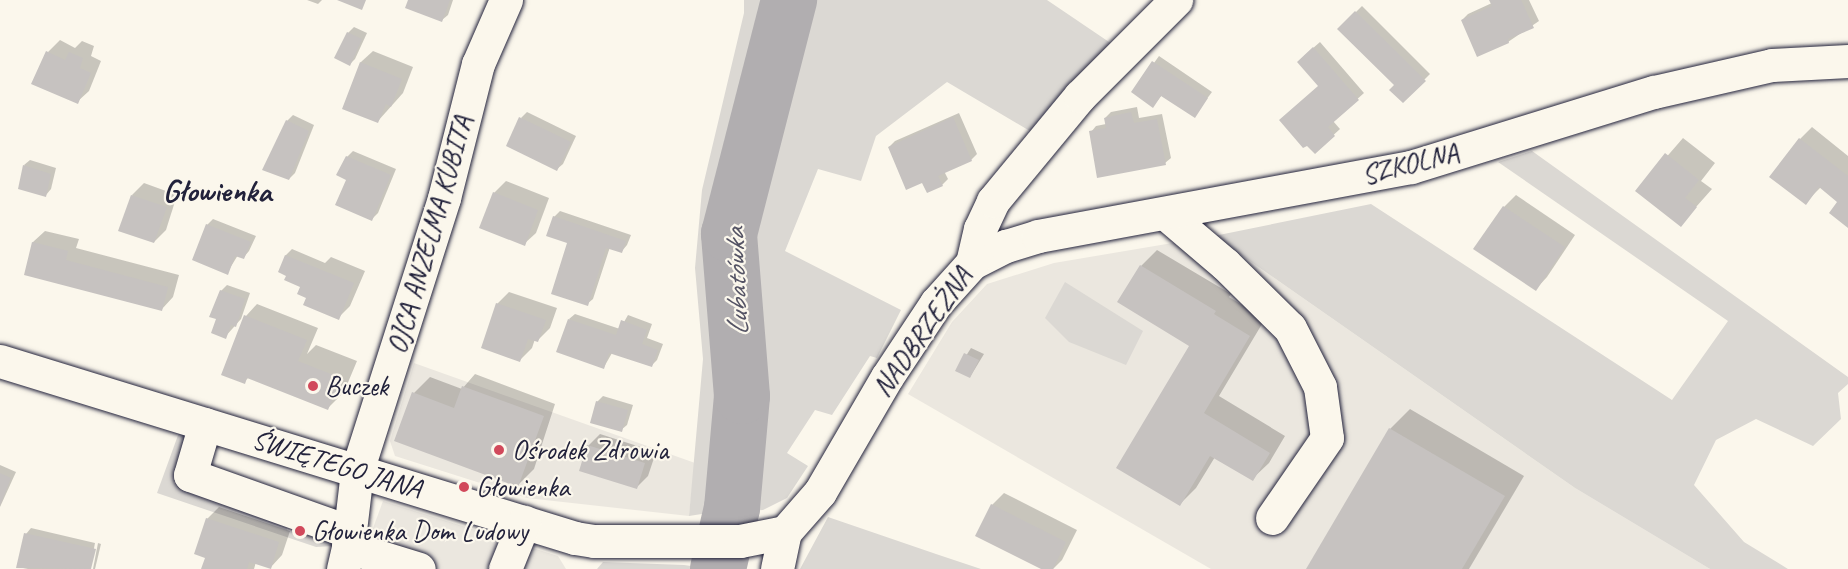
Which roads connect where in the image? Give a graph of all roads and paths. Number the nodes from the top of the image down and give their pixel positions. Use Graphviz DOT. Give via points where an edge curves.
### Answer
graph roads {
  1 [pos="506,0"];
  2 [pos="1176,0"];
  3 [pos="1848,61"];
  4 [pos="1166,214"];
  5 [pos="972,262"];
  6 [pos="0,361"];
  7 [pos="205,424"];
  8 [pos="357,471"];
  9 [pos="1272,518"];
  10 [pos="524,522"];
  11 [pos="785,532"];
  12 [pos="347,549"];
  13 [pos="419,569"];
  14 [pos="505,569"];
  15 [pos="777,569"];
  1 -- 8 [label="street, OJCA ANZELMA KUBITA" via="478,64 444,198"];
  2 -- 5 [label="street, NADBRZEŻNA" via="1080,96 993,201 980,229"];
  3 -- 4 [label="street, SZKOLNA" via="1762,67 1654,92 1412,167"];
  4 -- 5 [label="street, SZKOLNA" via="1038,236"];
  4 -- 9 [label="street" via="1225,264 1290,328 1320,387 1327,438"];
  5 -- 11 [label="street, NADBRZEŻNA" via="936,303 887,377 820,492"];
  6 -- 7 [label="street, ŚWIĘTEGO JANA"];
  7 -- 8 [label="street, ŚWIĘTEGO JANA"];
  7 -- 12 [label="street" via="190,475"];
  8 -- 10 [label="street, ŚWIĘTEGO JANA"];
  8 -- 12 [label="street, OJCA ANZELMA KUBITA"];
  10 -- 11 [label="street, ŚWIĘTEGO JANA" via="594,541 741,541"];
  10 -- 14 [label="street"];
  11 -- 15 [label="street"];
  12 -- 13 [label="street"];
}
